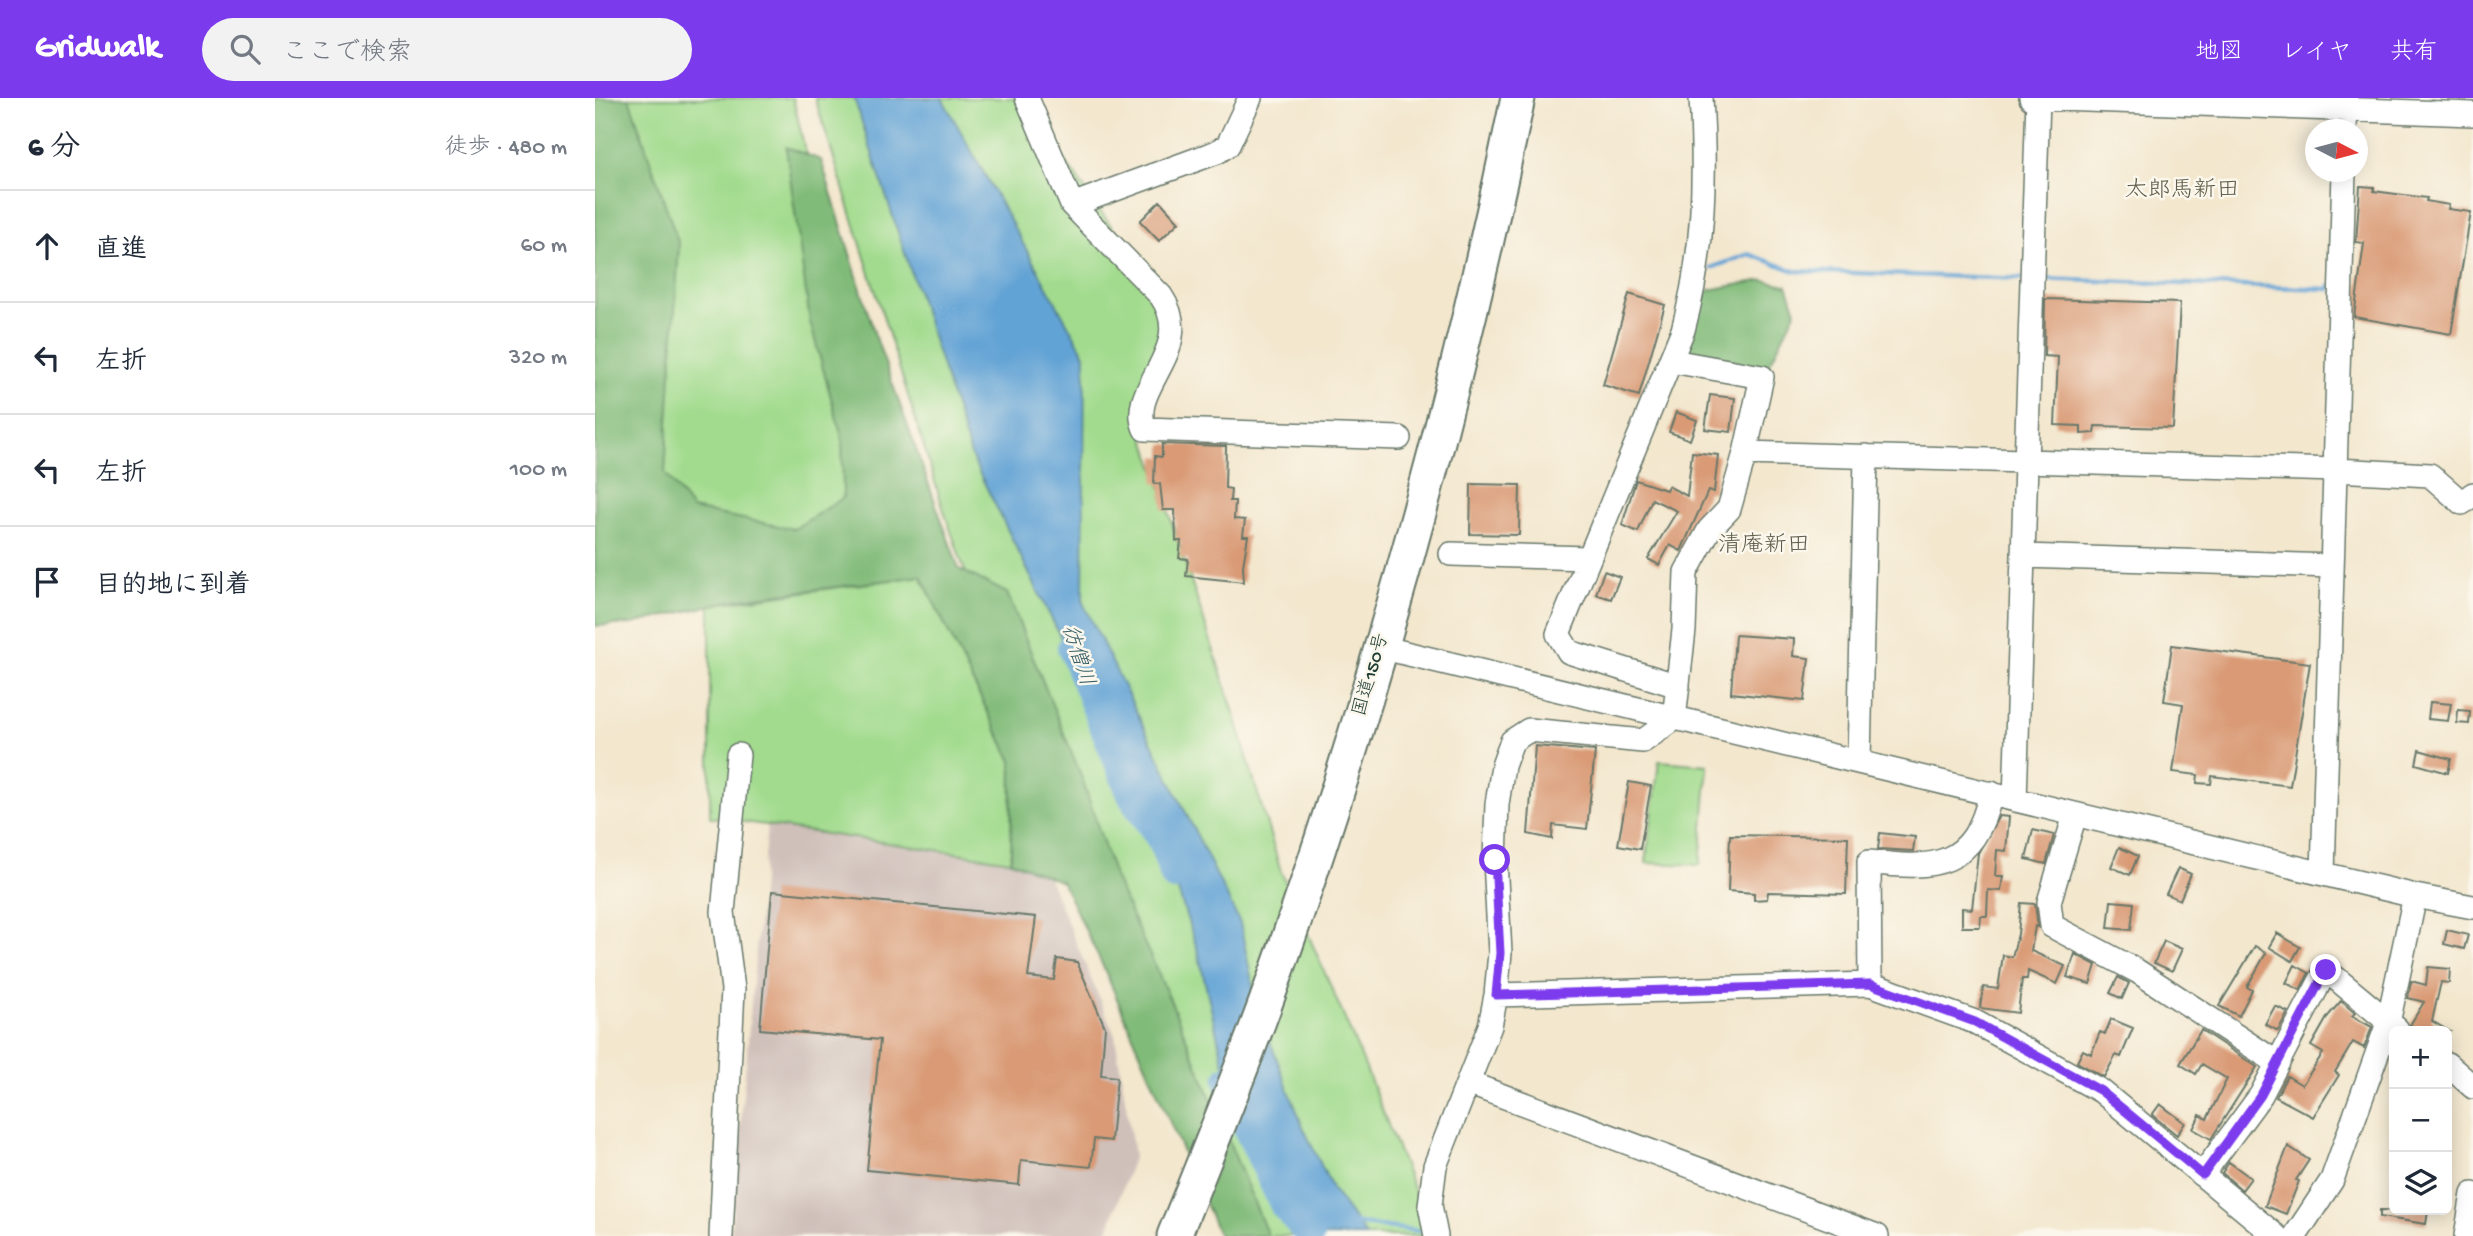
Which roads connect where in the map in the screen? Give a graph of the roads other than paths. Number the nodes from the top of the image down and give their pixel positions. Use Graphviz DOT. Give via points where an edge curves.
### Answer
graph roads {
  1 [pos="1027,98"];
  2 [pos="1250,98"];
  3 [pos="1518,98"];
  4 [pos="1701,98"];
  5 [pos="2031,98"];
  6 [pos="2038,98"];
  7 [pos="2346,112"];
  8 [pos="2473,114"];
  9 [pos="2344,182"];
  10 [pos="1072,205"];
  11 [pos="1672,361"];
  12 [pos="1399,438"];
  13 [pos="1745,453"];
  14 [pos="1866,456"];
  15 [pos="2028,462"];
  16 [pos="2336,470"];
  17 [pos="2469,495"];
  18 [pos="1451,554"];
  19 [pos="2024,556"];
  20 [pos="1588,558"];
  21 [pos="2332,566"];
  22 [pos="1380,647"];
  23 [pos="1678,686"];
  24 [pos="1674,719"];
  25 [pos="738,755"];
  26 [pos="1859,761"];
  27 [pos="1991,793"];
  28 [pos="2015,800"];
  29 [pos="2074,815"];
  30 [pos="2323,873"];
  31 [pos="2415,896"];
  32 [pos="2473,907"];
  33 [pos="1870,984"];
  34 [pos="1496,995"];
  35 [pos="2393,1026"];
  36 [pos="2394,1026"];
  37 [pos="2389,1039"];
  38 [pos="2276,1062"];
  39 [pos="2452,1068"];
  40 [pos="1468,1083"];
  41 [pos="2473,1087"];
  42 [pos="2203,1175"];
  43 [pos="2473,1194"];
  44 [pos="721,1236"];
  45 [pos="1174,1236"];
  46 [pos="1436,1236"];
  47 [pos="1877,1236"];
  48 [pos="2276,1236"];
  49 [pos="2295,1236"];
  50 [pos="2466,1236"];
  1 -- 10 [label="street"];
  2 -- 10 [label="street" via="1228,145 1217,152"];
  3 -- 22 [label="highway, 国道150号" via="1482,271"];
  4 -- 11 [label="street" via="1703,234 1696,284"];
  5 -- 6 [label="street"];
  6 -- 7 [label="street"];
  6 -- 15 [label="street"];
  7 -- 8 [label="street"];
  9 -- 16 [label="street"];
  10 -- 12 [label="street" via="1170,309 1173,337 1143,404 1140,418 1145,429"];
  11 -- 13 [label="street" via="1762,377"];
  11 -- 20 [label="street"];
  13 -- 14 [label="street"];
  13 -- 23 [label="street" via="1729,509 1709,530 1686,572"];
  14 -- 15 [label="street"];
  14 -- 26 [label="street"];
  15 -- 16 [label="street"];
  15 -- 19 [label="street"];
  16 -- 17 [label="street" via="2430,475"];
  16 -- 21 [label="street"];
  18 -- 20 [label="street"];
  19 -- 21 [label="street"];
  19 -- 28 [label="street"];
  20 -- 23 [label="street" via="1558,634 1569,652"];
  21 -- 30 [label="street"];
  22 -- 24 [label="street"];
  22 -- 45 [label="highway, 国道150号" via="1284,953"];
  23 -- 24 [label="street"];
  24 -- 26 [label="street"];
  24 -- 34 [label="street" via="1643,741 1529,730 1512,741 1497,804 1500,953"];
  25 -- 44 [label="street" via="723,912 733,989"];
  26 -- 27 [label="street"];
  27 -- 28 [label="street"];
  27 -- 33 [label="street" via="1971,842 1955,857 1913,868 1869,862"];
  28 -- 29 [label="street"];
  29 -- 30 [label="street"];
  29 -- 38 [label="street" via="2049,902 2052,926 2137,971"];
  30 -- 31 [label="street"];
  31 -- 32 [label="street"];
  31 -- 36 [label="street"];
  33 -- 34 [label="street"];
  33 -- 42 [label="street" via="1975,1022 2101,1091"];
  34 -- 40 [label="street" via="1490,1026"];
  35 -- 38 [label="street" via="2326,970"];
  37 -- 49 [label="street" via="2332,1180"];
  38 -- 42 [label="street" via="2261,1095"];
  39 -- 41 [label="street"];
  40 -- 46 [label="street" via="1435,1166 1430,1205"];
  40 -- 47 [label="street"];
  42 -- 48 [label="street"];
  43 -- 50 [label="street"];
}
